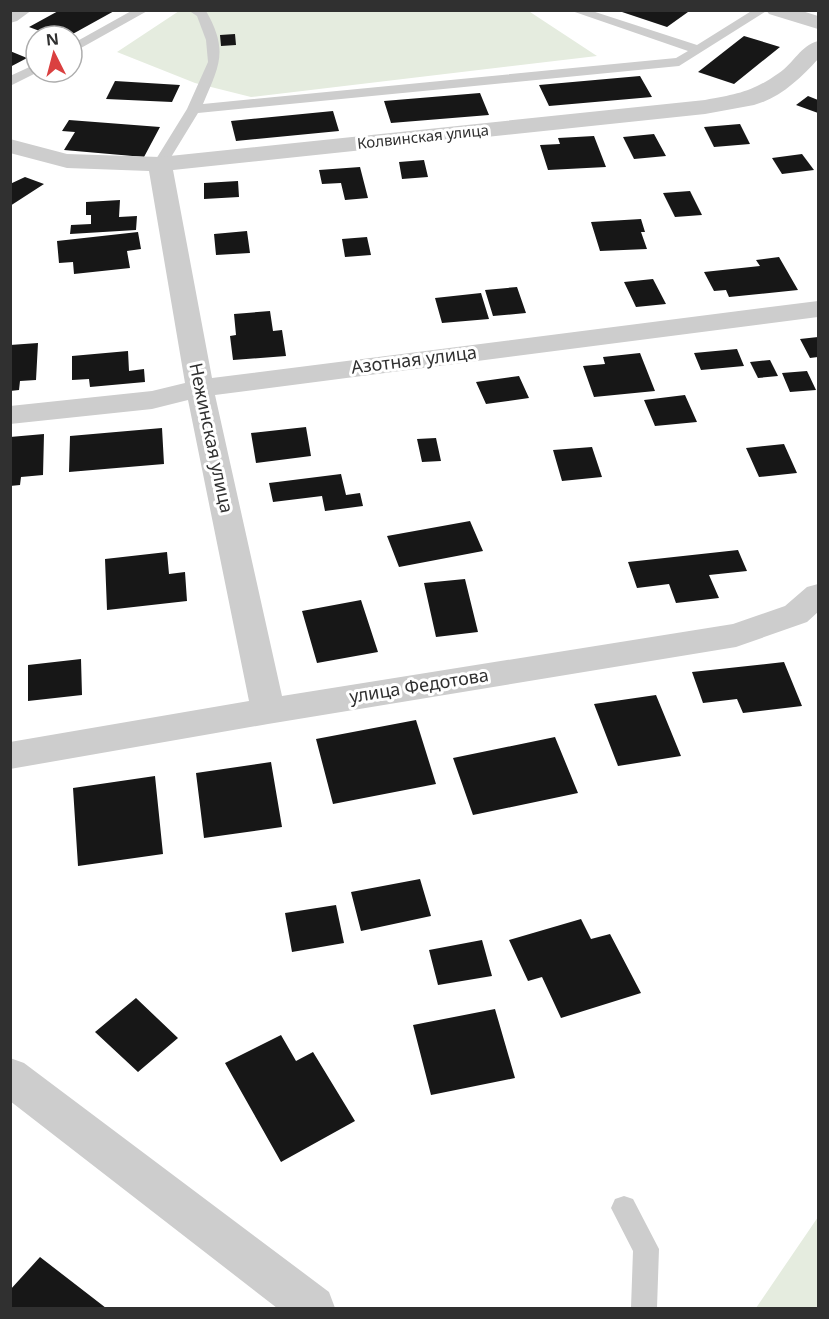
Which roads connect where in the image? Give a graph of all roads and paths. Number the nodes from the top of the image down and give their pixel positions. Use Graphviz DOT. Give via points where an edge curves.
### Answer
graph roads {
  1 [pos="22,10"];
  2 [pos="143,10"];
  3 [pos="194,10"];
  4 [pos="575,10"];
  5 [pos="762,10"];
  6 [pos="776,10"];
  7 [pos="10,17"];
  8 [pos="819,23"];
  9 [pos="84,42"];
  10 [pos="819,47"];
  11 [pos="698,50"];
  12 [pos="24,74"];
  13 [pos="10,82"];
  14 [pos="194,109"];
  15 [pos="10,146"];
  16 [pos="160,164"];
  17 [pos="819,309"];
  18 [pos="200,387"];
  19 [pos="10,415"];
  20 [pos="819,595"];
  21 [pos="268,711"];
  22 [pos="10,756"];
  23 [pos="10,1076"];
  24 [pos="624,1208"];
  25 [pos="313,1308"];
  26 [pos="644,1308"];
  1 -- 7 [label="street"];
  2 -- 9 [label="lane"];
  3 -- 14 [label="lane" via="202,14 212,40 214,62"];
  4 -- 11 [label="lane"];
  5 -- 11 [label="lane"];
  6 -- 8 [label="street"];
  10 -- 16 [label="street, Колвинская улица" via="789,77 754,98 705,107"];
  11 -- 14 [label="lane" via="679,62"];
  12 -- 13 [label="lane"];
  14 -- 16 [label="lane"];
  15 -- 16 [label="street, Колвинская улица" via="67,161"];
  16 -- 18 [label="street, Нежинская улица"];
  17 -- 18 [label="street, Азотная улица"];
  18 -- 19 [label="street, Азотная улица" via="152,400"];
  18 -- 21 [label="street, Нежинская улица"];
  20 -- 21 [label="street, улица Федотова" via="796,614 736,635"];
  21 -- 22 [label="street, улица Федотова"];
  23 -- 25 [label="street"];
  24 -- 26 [label="lane" via="646,1249"];
}
